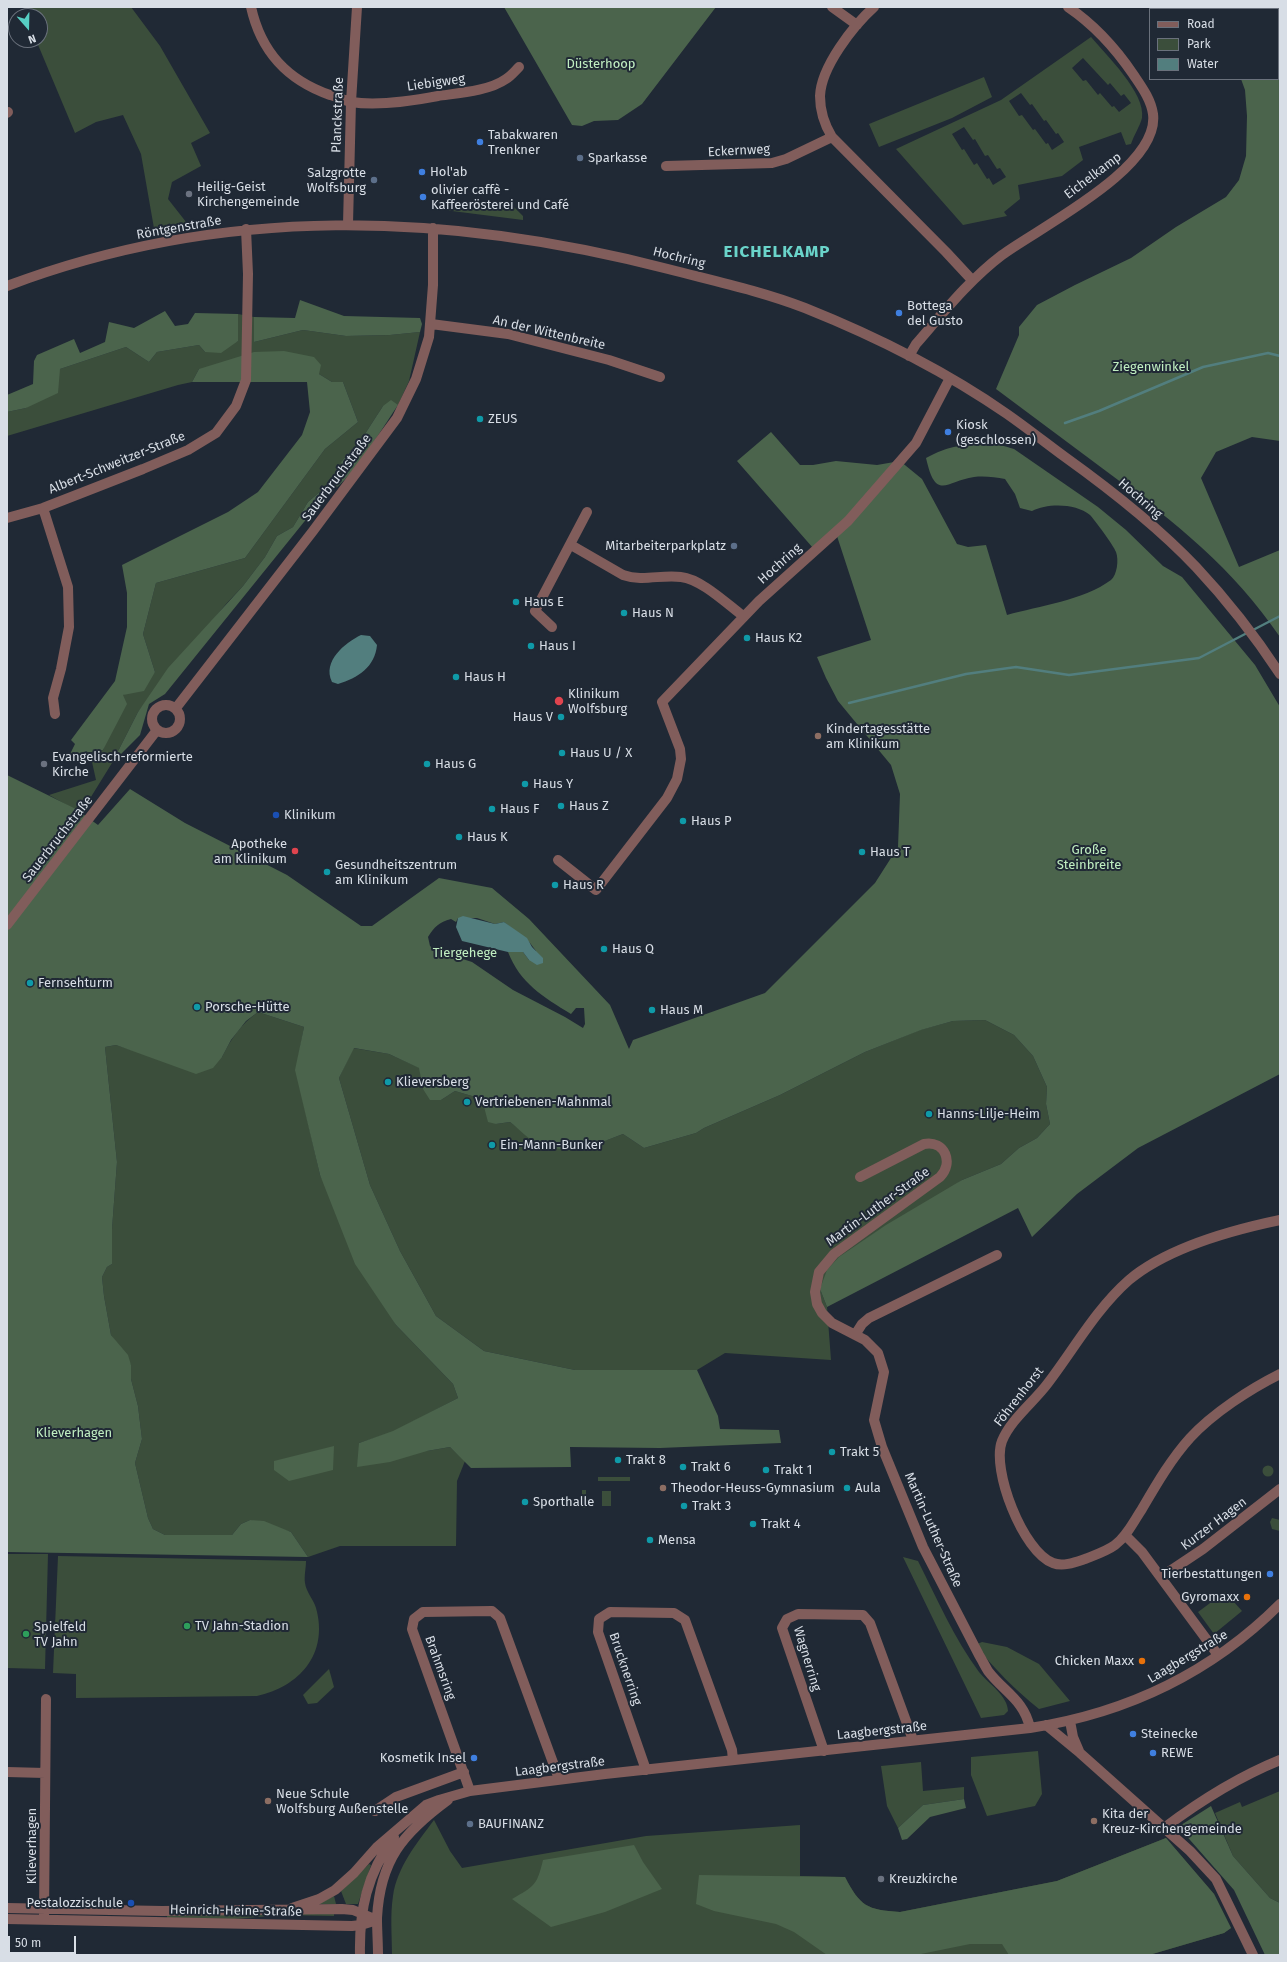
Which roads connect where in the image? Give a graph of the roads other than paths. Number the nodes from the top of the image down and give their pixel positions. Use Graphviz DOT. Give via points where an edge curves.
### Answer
graph roads {
  1 [pos="252,7"];
  2 [pos="357,7"];
  3 [pos="832,7"];
  4 [pos="874,7"];
  5 [pos="1068,7"];
  6 [pos="856,25"];
  7 [pos="519,66"];
  8 [pos="351,102"];
  9 [pos="832,137"];
  10 [pos="666,166"];
  11 [pos="348,224"];
  12 [pos="433,228"];
  13 [pos="246,229"];
  14 [pos="972,280"];
  15 [pos="7,286"];
  16 [pos="431,324"];
  17 [pos="909,356"];
  18 [pos="660,377"];
  19 [pos="950,378"];
  20 [pos="43,508"];
  21 [pos="587,512"];
  22 [pos="7,518"];
  23 [pos="571,545"];
  24 [pos="743,616"];
  25 [pos="552,626"];
  26 [pos="1280,674"];
  27 [pos="176,708"];
  28 [pos="55,714"];
  29 [pos="157,730"];
  30 [pos="558,860"];
  31 [pos="7,925"];
  32 [pos="860,1177"];
  33 [pos="1280,1220"];
  34 [pos="997,1255"];
  35 [pos="855,1335"];
  36 [pos="1280,1374"];
  37 [pos="1280,1489"];
  38 [pos="1125,1535"];
  39 [pos="1161,1577"];
  40 [pos="1280,1604"];
  41 [pos="1218,1655"];
  42 [pos="46,1699"];
  43 [pos="1070,1721"];
  44 [pos="1046,1725"];
  45 [pos="1030,1728"];
  46 [pos="913,1740"];
  47 [pos="824,1751"];
  48 [pos="1080,1752"];
  49 [pos="733,1760"];
  50 [pos="1280,1760"];
  51 [pos="646,1770"];
  52 [pos="7,1772"];
  53 [pos="464,1772"];
  54 [pos="45,1773"];
  55 [pos="559,1779"];
  56 [pos="470,1791"];
  57 [pos="455,1795"];
  58 [pos="375,1811"];
  59 [pos="402,1826"];
  60 [pos="1164,1828"];
  61 [pos="377,1847"];
  62 [pos="7,1908"];
  63 [pos="292,1908"];
  64 [pos="44,1909"];
  65 [pos="362,1913"];
  66 [pos="7,1920"];
  67 [pos="44,1920"];
  68 [pos="377,1920"];
  69 [pos="361,1925"];
  70 [pos="360,1955"];
  71 [pos="378,1955"];
  72 [pos="1253,1955"];
  1 -- 8 [label="street, Liebigweg" via="261,38 280,64 316,90"];
  2 -- 8 [label="street, Planckstraße"];
  3 -- 6 [label="street"];
  4 -- 6 [label="street"];
  5 -- 14 [label="street, Eichelkamp" via="1120,55 1142,86 1153,115 1150,135 1142,150 1120,174 1002,255"];
  6 -- 9 [label="street" via="834,57 820,94 821,111"];
  7 -- 8 [label="street, Liebigweg" via="505,80 481,89 418,100"];
  8 -- 11 [label="street, Planckstraße"];
  9 -- 10 [label="street, Eckernweg" via="772,163"];
  9 -- 14 [label="street"];
  11 -- 12 [label="street, Röntgenstraße"];
  11 -- 13 [label="street, Röntgenstraße"];
  12 -- 16 [label="street, Sauerbruchstraße"];
  12 -- 17 [label="street, Hochring" via="503,235 599,252 750,290 804,308"];
  13 -- 15 [label="street, Röntgenstraße" via="155,244 55,270"];
  13 -- 20 [label="street, Albert-Schweitzer-Straße" via="246,380 236,406 216,433 188,450"];
  14 -- 17 [label="street, Eichelkamp" via="916,344"];
  16 -- 18 [label="street, An der Wittenbreite" via="508,334 609,360"];
  16 -- 27 [label="street, Sauerbruchstraße" via="416,379 397,418 314,532"];
  17 -- 19 [label="street, Hochring"];
  19 -- 24 [label="street, Hochring" via="930,418 906,455 848,521"];
  19 -- 26 [label="street, Hochring" via="1006,414 1113,492 1195,566 1242,621"];
  20 -- 22 [label="street, Albert-Schweitzer-Straße"];
  20 -- 28 [label="street" via="68,587 69,628 53,698"];
  21 -- 23 [label="street"];
  23 -- 24 [label="street" via="632,578 675,576 690,579"];
  23 -- 25 [label="street" via="535,611"];
  24 -- 30 [label="street, Hochring" via="662,702 676,735 681,759 677,779 667,798 596,890"];
  27 -- 29 [label="street" via="181,717 178,728 168,733"];
  27 -- 29 [label="street" via="165,704 155,710 152,720"];
  29 -- 31 [label="street, Sauerbruchstraße"];
  32 -- 35 [label="street, Martin-Luther-Straße" via="931,1142 944,1150 947,1157 946,1172 834,1254 819,1272 815,1292 822,1314 832,1323"];
  33 -- 38 [label="street, Föhrenhorst" via="1233,1232 1171,1254 1130,1280 1096,1316 1047,1385 1003,1439 1000,1462 1015,1515 1027,1537 1042,1556 1053,1563 1071,1563 1109,1548"];
  34 -- 35 [label="street" via="869,1318"];
  35 -- 45 [label="street, Martin-Luther-Straße" via="872,1345 882,1362 883,1382 874,1420 882,1447 923,1548 988,1671 1020,1703 1027,1715"];
  36 -- 38 [label="street, Föhrenhorst" via="1212,1417 1189,1439"];
  37 -- 39 [label="street, Kurzer Hagen" via="1204,1549"];
  38 -- 39 [label="street"];
  39 -- 41 [label="street"];
  40 -- 41 [label="street, Laagbergstraße" via="1238,1642"];
  41 -- 43 [label="street, Laagbergstraße" via="1158,1691 1124,1705"];
  42 -- 54 [label="street, Klieverhagen"];
  43 -- 44 [label="street, Laagbergstraße"];
  43 -- 48 [label="street" via="1073,1737"];
  44 -- 45 [label="street, Laagbergstraße"];
  44 -- 48 [label="street"];
  45 -- 46 [label="street, Laagbergstraße"];
  46 -- 47 [label="street, Laagbergstraße"];
  46 -- 47 [label="street, Wagnerring" via="870,1623 863,1615 798,1614 787,1620 782,1628"];
  47 -- 49 [label="street, Laagbergstraße"];
  48 -- 60 [label="street"];
  49 -- 51 [label="street, Laagbergstraße"];
  49 -- 51 [label="street, Brucknerring" via="732,1750 685,1620 674,1613 610,1612 599,1619 598,1632"];
  50 -- 60 [label="street" via="1228,1785 1194,1805"];
  51 -- 55 [label="street, Laagbergstraße"];
  52 -- 54 [label="street"];
  53 -- 55 [label="street, Brahmsring" via="412,1629 414,1619 423,1612 492,1611 500,1618"];
  53 -- 56 [label="street, Brahmsring"];
  53 -- 58 [label="street" via="396,1797"];
  54 -- 64 [label="street, Klieverhagen"];
  55 -- 56 [label="street, Laagbergstraße"];
  56 -- 57 [label="street, Laagbergstraße"];
  57 -- 59 [label="street, Laagbergstraße" via="426,1805"];
  57 -- 68 [label="street, Laagbergstraße" via="416,1825 397,1847 382,1879"];
  59 -- 61 [label="street, Laagbergstraße"];
  59 -- 65 [label="street, Laagbergstraße" via="375,1869 366,1891"];
  60 -- 72 [label="street" via="1216,1879"];
  61 -- 63 [label="street, Heinrich-Heine-Straße" via="336,1890"];
  62 -- 64 [label="street, Heinrich-Heine-Straße"];
  63 -- 64 [label="street, Heinrich-Heine-Straße"];
  63 -- 65 [label="street, Heinrich-Heine-Straße" via="342,1909"];
  64 -- 67 [label="street, Klieverhagen"];
  65 -- 68 [label="street, Heinrich-Heine-Straße"];
  65 -- 69 [label="street, Laagbergstraße"];
  66 -- 67 [label="street, Heinrich-Heine-Straße"];
  67 -- 69 [label="street, Heinrich-Heine-Straße"];
  68 -- 69 [label="street, Heinrich-Heine-Straße"];
  68 -- 71 [label="street, Laagbergstraße"];
  69 -- 70 [label="street, Laagbergstraße"];
}
